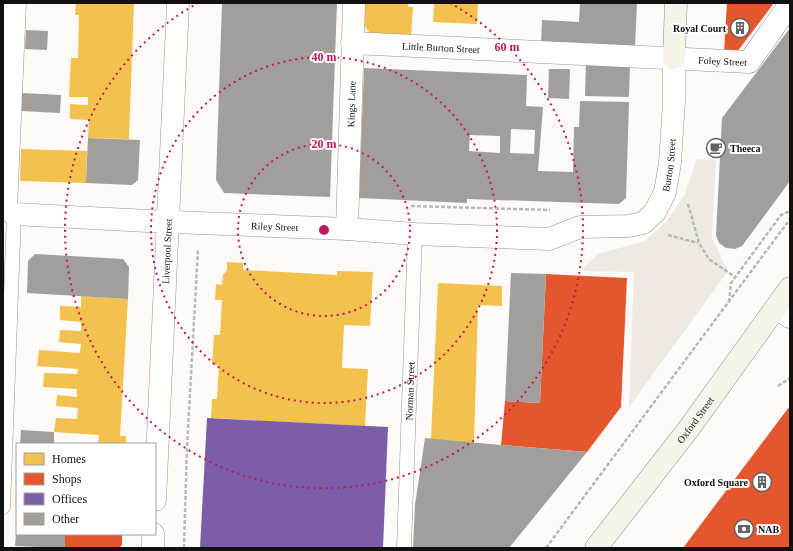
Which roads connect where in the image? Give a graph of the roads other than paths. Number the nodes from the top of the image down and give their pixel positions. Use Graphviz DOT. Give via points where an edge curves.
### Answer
graph roads {
  1 [pos="15,3"];
  2 [pos="178,3"];
  3 [pos="354,3"];
  4 [pos="676,3"];
  5 [pos="790,4"];
  6 [pos="8,34"];
  7 [pos="352,43"];
  8 [pos="674,58"];
  9 [pos="7,210"];
  10 [pos="168,222"];
  11 [pos="347,229"];
  12 [pos="415,234"];
  13 [pos="549,239"];
  14 [pos="790,288"];
  15 [pos="783,312"];
  16 [pos="4,442"];
  17 [pos="156,479"];
  18 [pos="3,507"];
  19 [pos="153,535"];
  20 [pos="598,547"];
  21 [pos="153,548"];
  22 [pos="404,548"];
  1 -- 6 [label="street"];
  2 -- 10 [label="street, Liverpool Street"];
  3 -- 7 [label="street, Kings Lane"];
  4 -- 8 [label="main road, Burton Street"];
  5 -- 8 [label="street, Foley Street" via="749,62"];
  6 -- 9 [label="street"];
  7 -- 8 [label="street, Little Burton Street"];
  7 -- 11 [label="street, Kings Lane"];
  8 -- 13 [label="street, Burton Street" via="670,163 665,192 655,212 642,223 628,226 580,227"];
  9 -- 10 [label="street, Riley Street"];
  9 -- 16 [label="lane"];
  10 -- 11 [label="street, Riley Street"];
  10 -- 17 [label="street, Liverpool Street"];
  11 -- 12 [label="street, Riley Street"];
  12 -- 13 [label="street, Riley Street"];
  12 -- 22 [label="lane, Norman Street"];
  14 -- 15 [label="main road, Oxford Street"];
  15 -- 20 [label="main road, Oxford Street"];
  16 -- 18 [label="lane"];
  19 -- 21 [label="street"];
}
